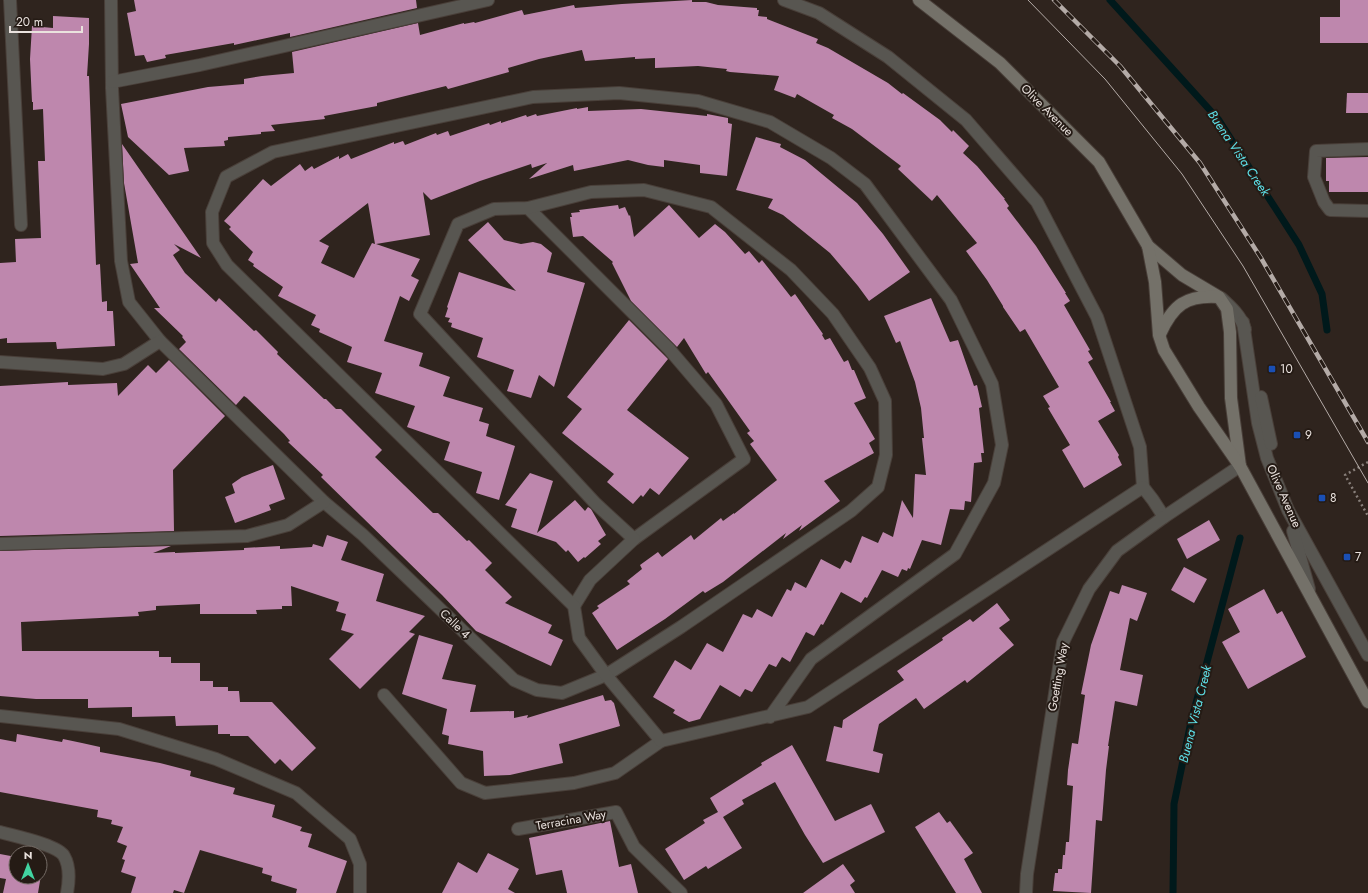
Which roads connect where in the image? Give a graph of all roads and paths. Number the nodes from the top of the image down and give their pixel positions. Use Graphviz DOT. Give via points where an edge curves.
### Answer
graph roads {
  1 [pos="10,0"];
  2 [pos="111,0"];
  3 [pos="488,0"];
  4 [pos="784,0"];
  5 [pos="919,0"];
  6 [pos="112,82"];
  7 [pos="1368,149"];
  8 [pos="528,208"];
  9 [pos="1368,211"];
  10 [pos="21,225"];
  11 [pos="1148,246"];
  12 [pos="1219,297"];
  13 [pos="1159,335"];
  14 [pos="160,342"];
  15 [pos="0,362"];
  16 [pos="1368,462"];
  17 [pos="1240,466"];
  18 [pos="1143,487"];
  19 [pos="324,502"];
  20 [pos="1288,510"];
  21 [pos="1368,516"];
  22 [pos="1164,517"];
  23 [pos="634,539"];
  24 [pos="0,544"];
  25 [pos="1312,598"];
  26 [pos="574,606"];
  27 [pos="1368,655"];
  28 [pos="606,675"];
  29 [pos="384,695"];
  30 [pos="1368,702"];
  31 [pos="0,716"];
  32 [pos="770,717"];
  33 [pos="661,741"];
  34 [pos="518,829"];
  35 [pos="0,832"];
  36 [pos="67,893"];
  37 [pos="360,893"];
  38 [pos="681,893"];
  39 [pos="1026,893"];
  1 -- 10 [label="street"];
  2 -- 6 [label="street, Calle 4"];
  3 -- 6 [label="street" via="200,65"];
  4 -- 18 [label="street" via="819,13 894,61 966,120 1037,202 1097,317 1140,447"];
  5 -- 11 [label="main road, Olive Avenue" via="1000,63 1099,162"];
  6 -- 14 [label="street, Calle 4" via="121,261 125,284 129,302"];
  7 -- 9 [label="street" via="1316,151 1314,176 1324,202 1330,210"];
  8 -- 23 [label="street" via="669,349 716,404 744,460"];
  8 -- 23 [label="street, Calle 4" via="494,209 458,224 420,314 596,504"];
  8 -- 28 [label="street, Calle 4" via="591,192 644,190 711,207 791,270 833,314 870,368 885,401 886,456 878,487 851,511"];
  11 -- 12 [label="main road, Olive Avenue" via="1182,275"];
  11 -- 13 [label="main road, Olive Avenue" via="1155,282"];
  12 -- 13 [label="main road" via="1203,296 1175,308 1166,319"];
  12 -- 17 [label="main road, Olive Avenue" via="1227,309 1230,332 1231,398"];
  12 -- 20 [label="street, Olive Avenue" via="1243,322 1258,423 1267,458"];
  13 -- 17 [label="main road, Olive Avenue" via="1164,350 1198,407"];
  14 -- 15 [label="street" via="124,364 103,369"];
  14 -- 19 [label="street, Calle 4"];
  16 -- 21 [label="path" via="1345,475"];
  17 -- 22 [label="street, Goetting Way"];
  17 -- 25 [label="main road, Olive Avenue"];
  18 -- 22 [label="street"];
  18 -- 32 [label="street" via="808,708"];
  19 -- 24 [label="street" via="288,525 247,536"];
  19 -- 28 [label="street, Calle 4" via="363,535 514,680 537,690 562,693"];
  20 -- 25 [label="street"];
  20 -- 27 [label="street, Olive Avenue"];
  22 -- 39 [label="street, Goetting Way" via="1117,551 1089,590 1063,642"];
  23 -- 26 [label="street" via="590,580"];
  25 -- 30 [label="main road, Olive Avenue"];
  26 -- 28 [label="street" via="579,638"];
  26 -- 32 [label="street" via="227,265 213,243 212,212 226,176 273,152 326,140 533,97 619,93 698,101 770,122 832,158 865,184 951,300 992,384 1002,445 994,483 955,554 811,659"];
  28 -- 33 [label="street"];
  29 -- 33 [label="street" via="461,782 485,793 574,782 615,773"];
  31 -- 37 [label="street" via="119,729 216,759 296,793 350,839 360,864"];
  32 -- 33 [label="street"];
  34 -- 38 [label="street, Terracina Way" via="616,812 634,847"];
  35 -- 36 [label="street" via="56,848 64,856 70,877"];
}
